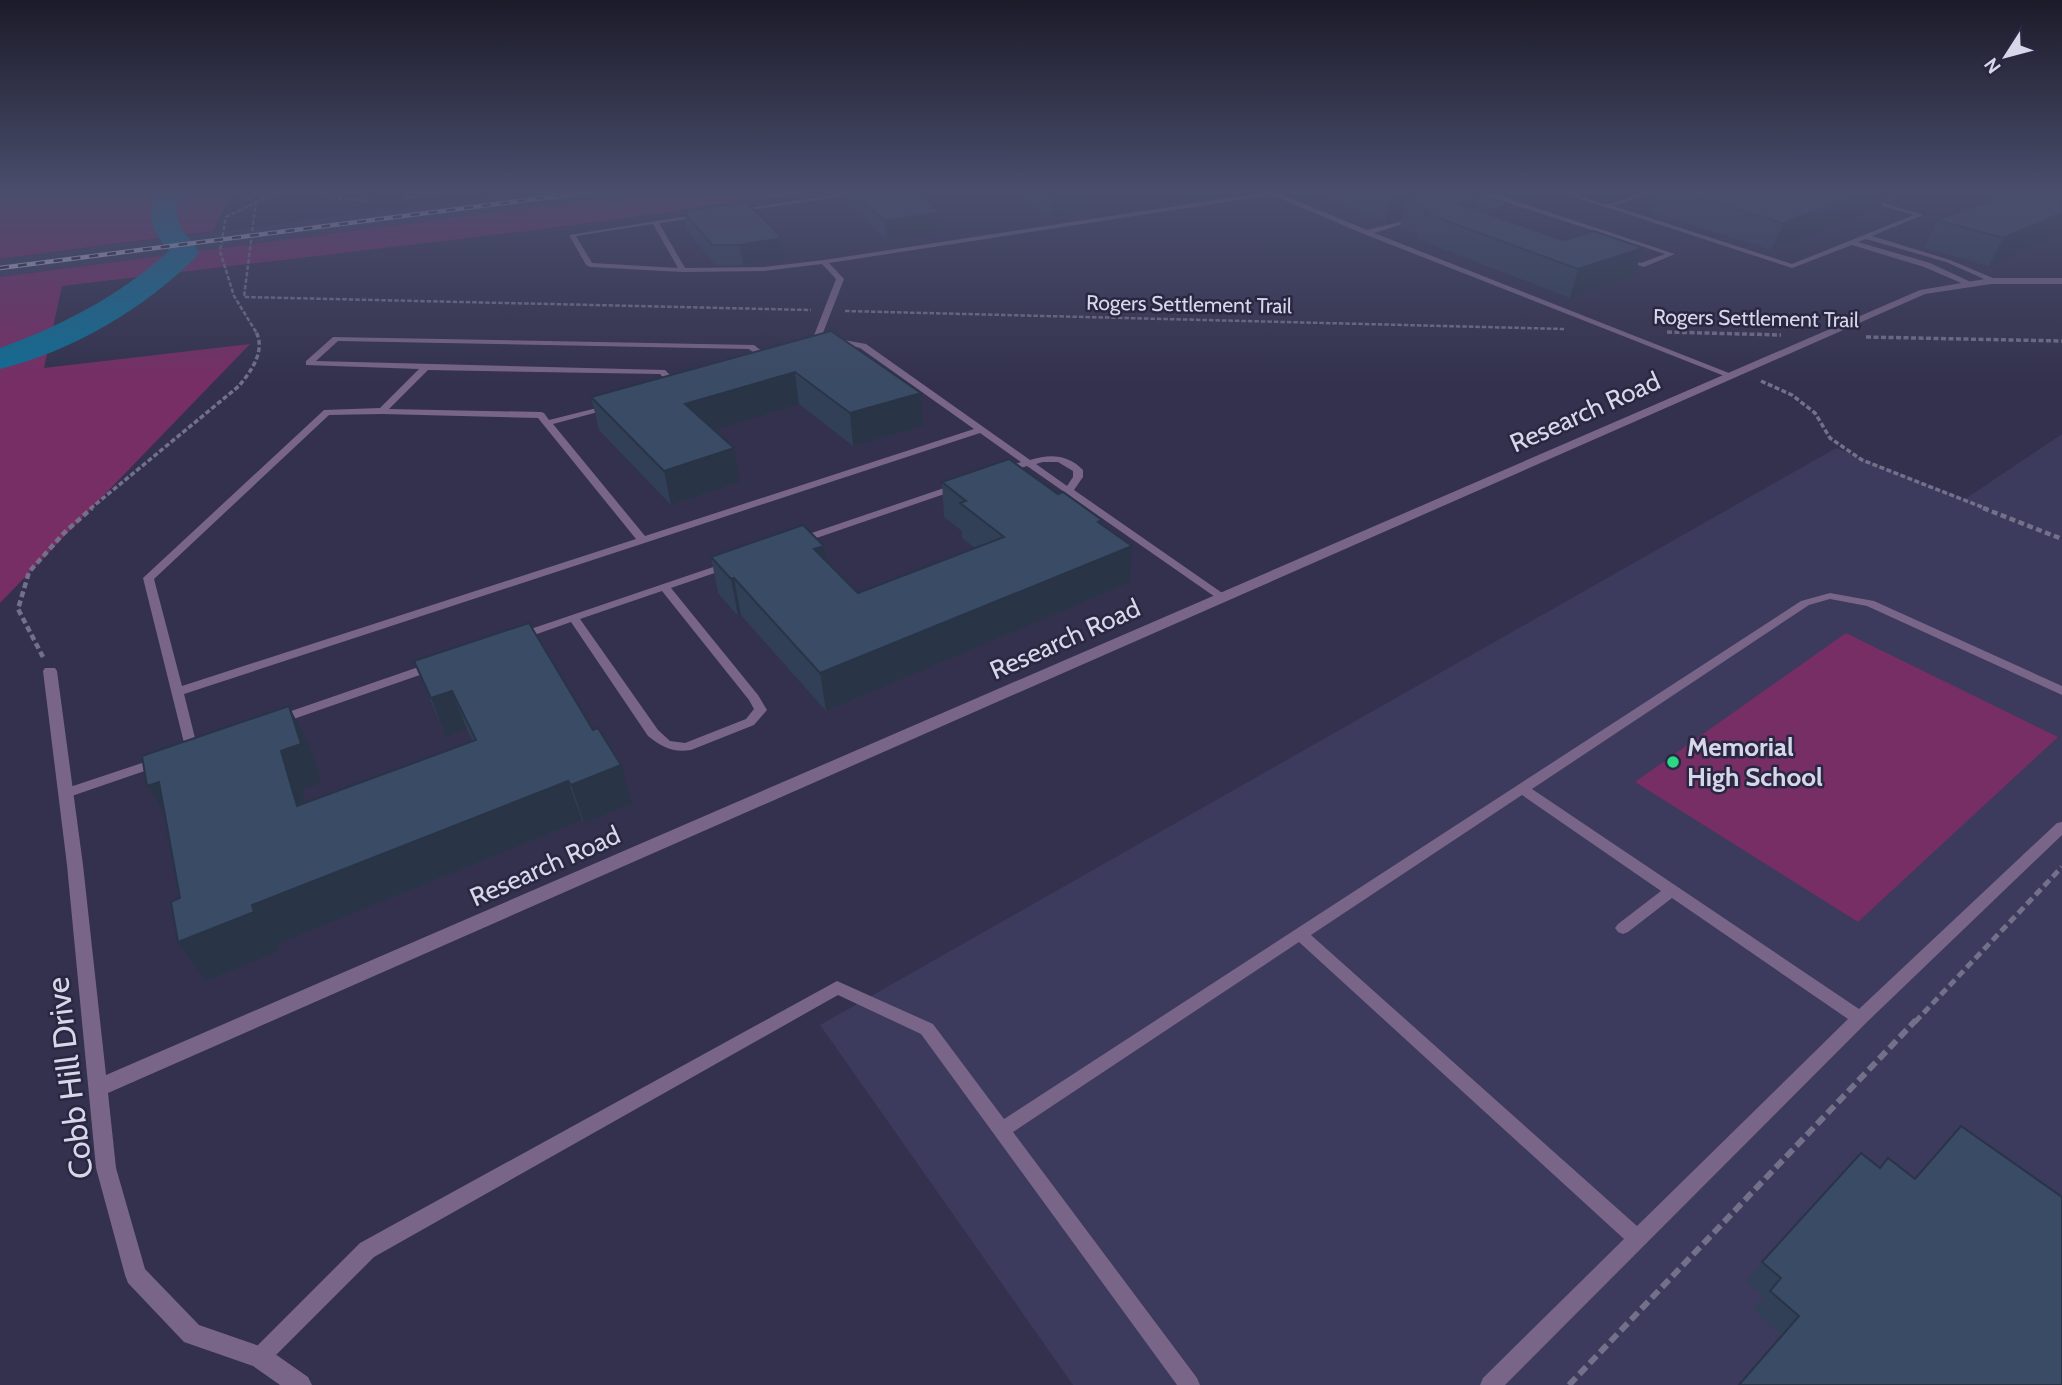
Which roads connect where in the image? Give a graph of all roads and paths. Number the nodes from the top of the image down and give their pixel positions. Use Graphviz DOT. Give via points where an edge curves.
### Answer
graph roads {
  1 [pos="221,256"];
  2 [pos="249,256"];
  3 [pos="585,256"];
  4 [pos="675,256"];
  5 [pos="865,256"];
  6 [pos="1424,256"];
  7 [pos="1667,256"];
  8 [pos="1760,256"];
  9 [pos="1817,256"];
  10 [pos="1896,256"];
  11 [pos="1930,256"];
  12 [pos="1616,257"];
  13 [pos="824,262"];
  14 [pos="683,270"];
  15 [pos="1996,281"];
  16 [pos="2062,281"];
  17 [pos="1969,283"];
  18 [pos="822,311"];
  19 [pos="835,311"];
  20 [pos="1576,330"];
  21 [pos="1660,332"];
  22 [pos="1785,335"];
  23 [pos="1854,336"];
  24 [pos="2062,341"];
  25 [pos="817,348"];
  26 [pos="805,351"];
  27 [pos="781,358"];
  28 [pos="769,361"];
  29 [pos="756,365"];
  30 [pos="426,367"];
  31 [pos="1730,376"];
  32 [pos="1754,378"];
  33 [pos="691,383"];
  34 [pos="678,387"];
  35 [pos="664,390"];
  36 [pos="625,401"];
  37 [pos="382,411"];
  38 [pos="547,423"];
  39 [pos="981,430"];
  40 [pos="1028,463"];
  41 [pos="988,476"];
  42 [pos="962,485"];
  43 [pos="1069,491"];
  44 [pos="2062,539"];
  45 [pos="643,540"];
  46 [pos="780,547"];
  47 [pos="742,560"];
  48 [pos="664,587"];
  49 [pos="1222,597"];
  50 [pos="574,618"];
  51 [pos="508,640"];
  52 [pos="443,663"];
  53 [pos="50,671"];
  54 [pos="2062,691"];
  55 [pos="177,692"];
  56 [pos="271,722"];
  57 [pos="206,745"];
  58 [pos="192,750"];
  59 [pos="180,754"];
  60 [pos="168,758"];
  61 [pos="1522,789"];
  62 [pos="66,793"];
  63 [pos="2062,827"];
  64 [pos="2062,867"];
  65 [pos="1672,890"];
  66 [pos="1623,928"];
  67 [pos="1300,934"];
  68 [pos="1860,1018"];
  69 [pos="99,1088"];
  70 [pos="1001,1130"];
  71 [pos="1637,1239"];
  72 [pos="260,1357"];
  73 [pos="299,1385"];
  74 [pos="1190,1385"];
  75 [pos="1490,1385"];
  76 [pos="1569,1385"];
  1 -- 53 [label="path" via="234,296 259,336 256,366 239,386 64,533 29,572 18,609"];
  2 -- 18 [label="path" via="244,297"];
  3 -- 14 [label="lane" via="590,265"];
  4 -- 14 [label="lane"];
  5 -- 13 [label="lane"];
  6 -- 31 [label="lane"];
  7 -- 12 [label="lane" via="1641,265"];
  8 -- 9 [label="lane" via="1792,266"];
  10 -- 17 [label="lane"];
  11 -- 15 [label="lane"];
  13 -- 14 [label="lane" via="764,269"];
  13 -- 25 [label="lane" via="840,279"];
  15 -- 16 [label="street, Research Road"];
  15 -- 17 [label="street, Research Road"];
  17 -- 31 [label="street, Research Road" via="1923,292"];
  19 -- 20 [label="path, Rogers Settlement Trail"];
  21 -- 22 [label="path, Rogers Settlement Trail"];
  23 -- 24 [label="path, Rogers Settlement Trail"];
  25 -- 26 [label="lane"];
  25 -- 39 [label="lane" via="844,342 863,346"];
  27 -- 28 [label="lane"];
  28 -- 29 [label="lane"];
  28 -- 30 [label="lane" via="751,347 336,339 309,363"];
  30 -- 34 [label="lane" via="662,372"];
  30 -- 37 [label="lane"];
  31 -- 49 [label="street, Research Road"];
  32 -- 44 [label="path" via="1792,395 1815,412 1830,438 1862,460"];
  33 -- 34 [label="lane"];
  34 -- 35 [label="lane"];
  36 -- 38 [label="lane"];
  37 -- 38 [label="lane" via="541,415"];
  37 -- 55 [label="lane" via="327,412 148,578"];
  38 -- 45 [label="lane"];
  39 -- 40 [label="lane"];
  39 -- 45 [label="lane"];
  40 -- 41 [label="lane"];
  40 -- 43 [label="lane"];
  40 -- 43 [label="lane" via="1056,456 1068,461 1078,470"];
  42 -- 46 [label="lane"];
  43 -- 49 [label="lane"];
  45 -- 55 [label="lane"];
  47 -- 48 [label="lane"];
  48 -- 50 [label="lane"];
  48 -- 50 [label="lane" via="754,698 761,710 750,722 686,747 667,745 653,733"];
  49 -- 69 [label="street, Research Road"];
  50 -- 51 [label="lane"];
  52 -- 56 [label="lane"];
  53 -- 62 [label="street, Cobb Hill Drive"];
  54 -- 61 [label="lane" via="1870,603 1816,598"];
  55 -- 58 [label="lane"];
  57 -- 58 [label="lane"];
  58 -- 59 [label="lane"];
  60 -- 62 [label="lane"];
  61 -- 65 [label="lane"];
  61 -- 67 [label="lane"];
  62 -- 69 [label="street, Cobb Hill Drive"];
  63 -- 68 [label="lane"];
  64 -- 76 [label="path"];
  65 -- 66 [label="lane"];
  65 -- 68 [label="lane"];
  67 -- 70 [label="lane"];
  67 -- 71 [label="lane"];
  68 -- 71 [label="lane"];
  69 -- 72 [label="street, Cobb Hill Drive" via="106,1168 136,1275 192,1334"];
  70 -- 72 [label="lane" via="926,1029 837,988 367,1250"];
  70 -- 74 [label="lane"];
  71 -- 75 [label="lane"];
  72 -- 73 [label="street, Cobb Hill Drive"];
}
